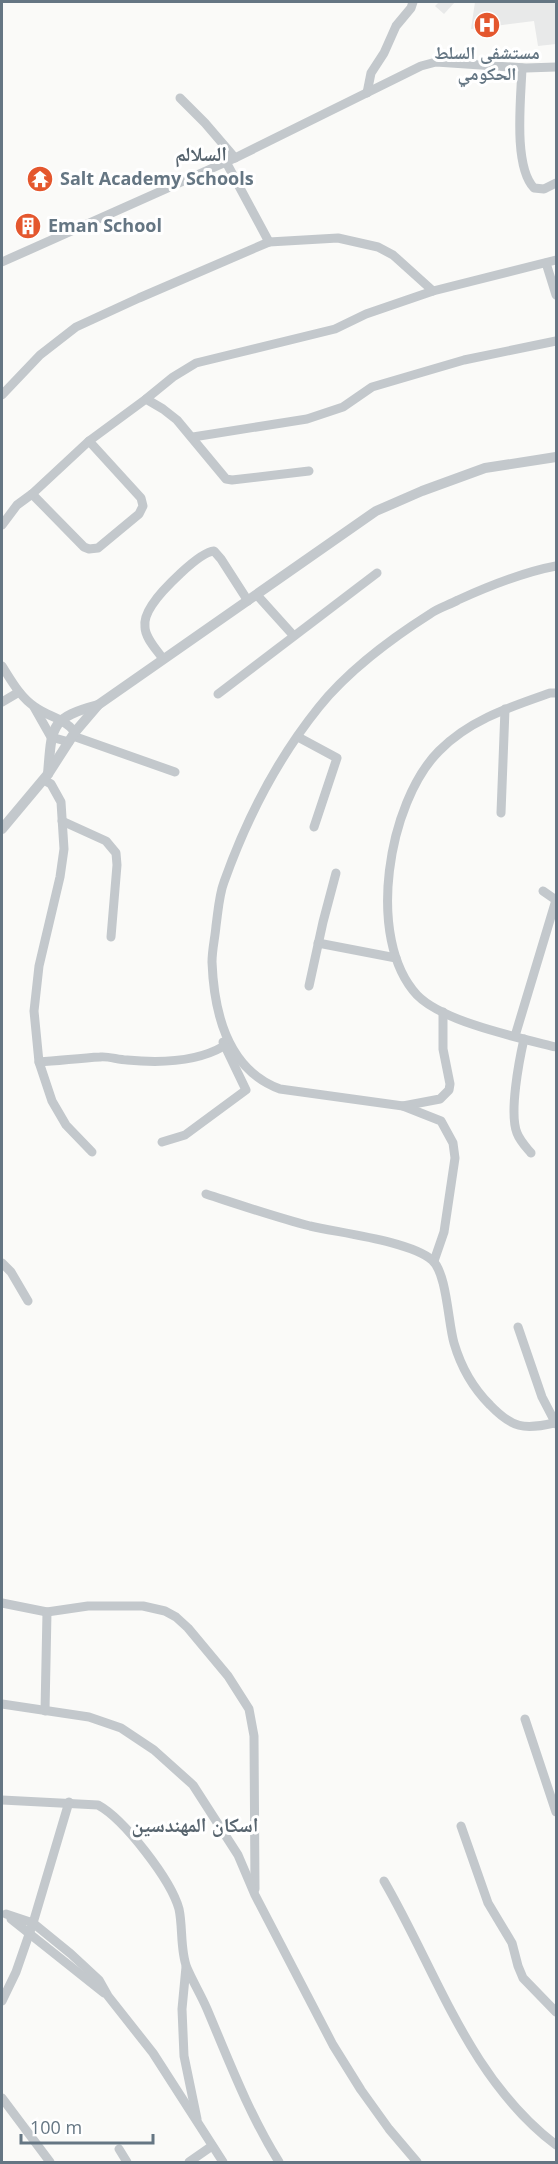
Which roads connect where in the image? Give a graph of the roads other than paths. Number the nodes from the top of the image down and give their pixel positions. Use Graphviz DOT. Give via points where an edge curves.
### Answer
graph roads {
  1 [pos="413,2"];
  2 [pos="556,67"];
  3 [pos="522,68"];
  4 [pos="367,93"];
  5 [pos="180,98"];
  6 [pos="230,160"];
  7 [pos="556,183"];
  8 [pos="269,242"];
  9 [pos="556,260"];
  10 [pos="2,262"];
  11 [pos="546,263"];
  12 [pos="433,291"];
  13 [pos="556,295"];
  14 [pos="556,341"];
  15 [pos="2,395"];
  16 [pos="146,399"];
  17 [pos="193,437"];
  18 [pos="89,441"];
  19 [pos="556,457"];
  20 [pos="309,471"];
  21 [pos="32,494"];
  22 [pos="2,525"];
  23 [pos="556,566"];
  24 [pos="377,573"];
  25 [pos="253,598"];
  26 [pos="293,635"];
  27 [pos="163,659"];
  28 [pos="2,666"];
  29 [pos="19,692"];
  30 [pos="556,693"];
  31 [pos="218,694"];
  32 [pos="2,702"];
  33 [pos="98,705"];
  34 [pos="34,707"];
  35 [pos="505,709"];
  36 [pos="62,719"];
  37 [pos="51,737"];
  38 [pos="72,737"];
  39 [pos="298,737"];
  40 [pos="175,772"];
  41 [pos="46,777"];
  42 [pos="501,813"];
  43 [pos="62,821"];
  44 [pos="314,827"];
  45 [pos="2,829"];
  46 [pos="336,873"];
  47 [pos="543,891"];
  48 [pos="111,937"];
  49 [pos="318,942"];
  50 [pos="396,958"];
  51 [pos="309,986"];
  52 [pos="443,1012"];
  53 [pos="222,1028"];
  54 [pos="520,1037"];
  55 [pos="224,1046"];
  56 [pos="556,1047"];
  57 [pos="39,1062"];
  58 [pos="403,1106"];
  59 [pos="162,1142"];
  60 [pos="92,1152"];
  61 [pos="531,1153"];
  62 [pos="206,1194"];
  63 [pos="434,1261"];
  64 [pos="2,1263"];
  65 [pos="28,1300"];
  66 [pos="518,1327"];
  67 [pos="555,1423"];
  68 [pos="2,1603"];
  69 [pos="47,1612"];
  70 [pos="2,1704"];
  71 [pos="45,1711"];
  72 [pos="525,1719"];
  73 [pos="2,1800"];
  74 [pos="69,1802"];
  75 [pos="556,1812"];
  76 [pos="461,1826"];
  77 [pos="384,1881"];
  78 [pos="255,1895"];
  79 [pos="4,1913"];
  80 [pos="31,1928"];
  81 [pos="186,1966"];
  82 [pos="2,2001"];
  83 [pos="556,2012"];
  84 [pos="2,2098"];
  85 [pos="199,2127"];
  86 [pos="556,2145"];
  87 [pos="212,2146"];
  88 [pos="119,2149"];
  89 [pos="50,2163"];
  90 [pos="127,2163"];
  91 [pos="189,2163"];
  92 [pos="223,2163"];
  93 [pos="279,2163"];
  94 [pos="417,2163"];
  1 -- 4 [label="street" via="371,73"];
  2 -- 3 [label="street"];
  3 -- 4 [label="street" via="436,62"];
  3 -- 7 [label="street" via="523,170 534,188 544,189"];
  4 -- 6 [label="street"];
  5 -- 6 [label="street" via="195,111"];
  6 -- 8 [label="street"];
  6 -- 10 [label="street"];
  8 -- 12 [label="street" via="338,238 378,247 393,255"];
  8 -- 15 [label="street" via="76,327 40,355"];
  9 -- 11 [label="street"];
  11 -- 12 [label="street"];
  11 -- 13 [label="street"];
  12 -- 16 [label="street" via="335,329 196,363"];
  14 -- 17 [label="street" via="464,360 372,387 343,407 307,419"];
  16 -- 17 [label="street" via="172,416"];
  16 -- 18 [label="street"];
  17 -- 20 [label="street" via="226,479"];
  18 -- 21 [label="street"];
  18 -- 21 [label="street" via="141,498 139,514 98,548 89,549"];
  19 -- 25 [label="street" via="485,468 386,506"];
  21 -- 22 [label="street" via="17,505"];
  23 -- 39 [label="street" via="522,574 431,613 343,681"];
  24 -- 26 [label="street"];
  25 -- 26 [label="street"];
  25 -- 27 [label="street"];
  25 -- 27 [label="street" via="214,551 209,552 186,569 147,614 147,635"];
  26 -- 31 [label="street"];
  27 -- 33 [label="street"];
  28 -- 29 [label="street"];
  29 -- 32 [label="street"];
  29 -- 34 [label="street"];
  30 -- 35 [label="street"];
  33 -- 36 [label="street"];
  33 -- 38 [label="street"];
  34 -- 36 [label="street"];
  34 -- 37 [label="street"];
  35 -- 42 [label="street"];
  35 -- 50 [label="street" via="460,731 438,751 408,799 397,828 387,884"];
  36 -- 37 [label="street"];
  36 -- 38 [label="street"];
  37 -- 38 [label="street"];
  37 -- 41 [label="street"];
  38 -- 40 [label="street"];
  38 -- 41 [label="street"];
  39 -- 44 [label="street" via="336,758"];
  39 -- 53 [label="street" via="255,810 223,884 212,960"];
  41 -- 43 [label="street" via="61,802"];
  41 -- 45 [label="street"];
  43 -- 48 [label="street" via="106,841 116,853"];
  43 -- 57 [label="street" via="60,877 35,1000"];
  46 -- 49 [label="street"];
  47 -- 54 [label="street" via="556,900"];
  49 -- 50 [label="street"];
  49 -- 51 [label="street"];
  50 -- 52 [label="street" via="417,995"];
  52 -- 54 [label="street"];
  52 -- 58 [label="street" via="449,1090 440,1099"];
  53 -- 55 [label="street"];
  53 -- 58 [label="street" via="236,1054 266,1084"];
  54 -- 56 [label="street"];
  54 -- 61 [label="street" via="514,1119 516,1132"];
  55 -- 57 [label="street" via="212,1053 173,1059 101,1057"];
  55 -- 59 [label="street" via="246,1090 185,1135"];
  57 -- 60 [label="street" via="52,1101 66,1125"];
  58 -- 63 [label="street" via="441,1121 453,1143 455,1158 444,1232"];
  62 -- 63 [label="street" via="310,1226 391,1243"];
  63 -- 67 [label="street" via="453,1341 478,1394 511,1423 532,1427"];
  64 -- 65 [label="street"];
  66 -- 67 [label="street"];
  68 -- 69 [label="street"];
  69 -- 71 [label="street"];
  69 -- 78 [label="street" via="120,1605 165,1611 188,1628 233,1683 249,1709 254,1736"];
  70 -- 71 [label="street"];
  71 -- 78 [label="street" via="110,1724 154,1750 193,1785 238,1855"];
  72 -- 75 [label="street"];
  73 -- 74 [label="street"];
  74 -- 80 [label="street"];
  74 -- 81 [label="street" via="108,1810 149,1858 177,1903"];
  76 -- 83 [label="street" via="488,1903 512,1943 523,1978"];
  77 -- 86 [label="street" via="479,2062 512,2105"];
  78 -- 94 [label="street" via="342,2059"];
  79 -- 80 [label="street"];
  80 -- 82 [label="street"];
  80 -- 85 [label="street" via="71,1953 99,1980 153,2053"];
  81 -- 85 [label="street" via="182,2009 184,2056"];
  81 -- 93 [label="street" via="252,2114"];
  84 -- 89 [label="street"];
  85 -- 87 [label="street"];
  87 -- 91 [label="street"];
  87 -- 92 [label="street"];
  88 -- 90 [label="street"];
}
